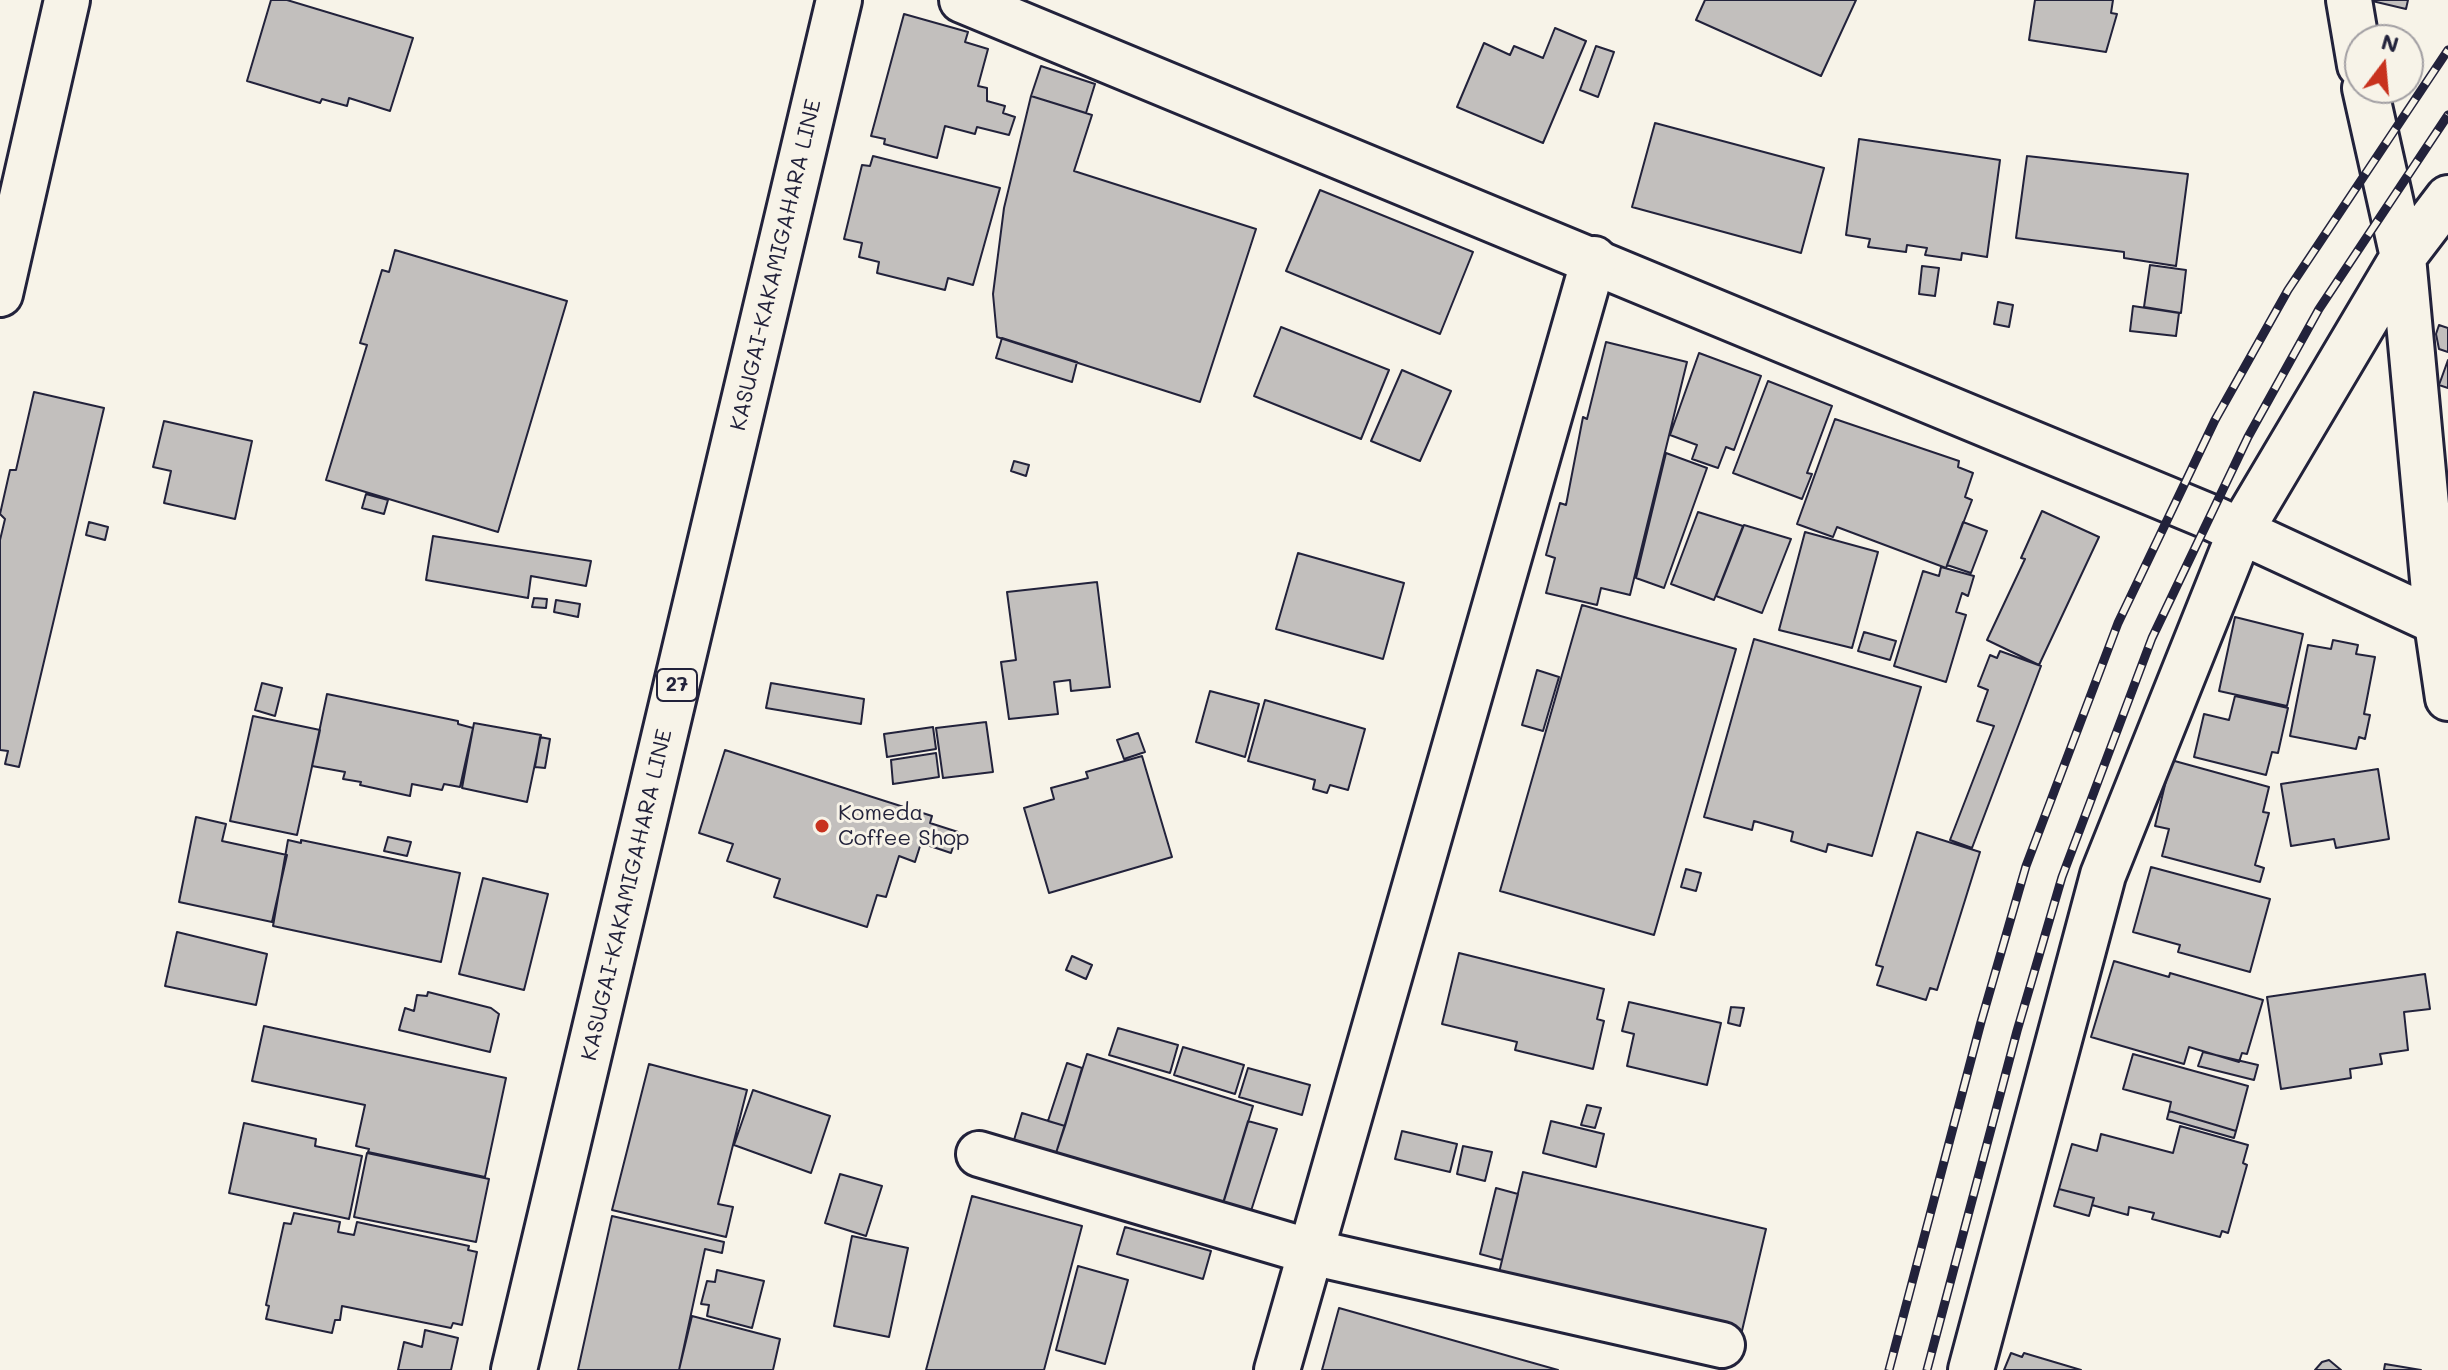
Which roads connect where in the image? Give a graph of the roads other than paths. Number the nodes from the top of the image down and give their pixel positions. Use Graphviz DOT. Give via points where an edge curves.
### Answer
graph roads {
  1 [pos="67,0"];
  2 [pos="839,0"];
  3 [pos="962,0"];
  4 [pos="2349,0"];
  5 [pos="2353,24"];
  6 [pos="2369,104"];
  7 [pos="2448,198"];
  8 [pos="2403,257"];
  9 [pos="1594,259"];
  10 [pos="0,294"];
  11 [pos="2241,530"];
  12 [pos="2443,625"];
  13 [pos="2448,698"];
  14 [pos="979,1154"];
  15 [pos="1311,1252"];
  16 [pos="1722,1345"];
  17 [pos="514,1370"];
  18 [pos="1277,1370"];
  19 [pos="1971,1370"];
  1 -- 10 [label="street"];
  2 -- 17 [label="street, KASUGAI-KAKAMIGAHARA LINE / 27"];
  3 -- 9 [label="street"];
  4 -- 5 [label="street"];
  6 -- 8 [label="street"];
  7 -- 8 [label="street"];
  8 -- 11 [label="street"];
  8 -- 12 [label="street"];
  9 -- 11 [label="street"];
  9 -- 15 [label="street"];
  11 -- 12 [label="street"];
  11 -- 19 [label="street" via="2103,875"];
  12 -- 13 [label="street"];
  14 -- 15 [label="street"];
  15 -- 16 [label="street"];
  15 -- 18 [label="street"];
}
